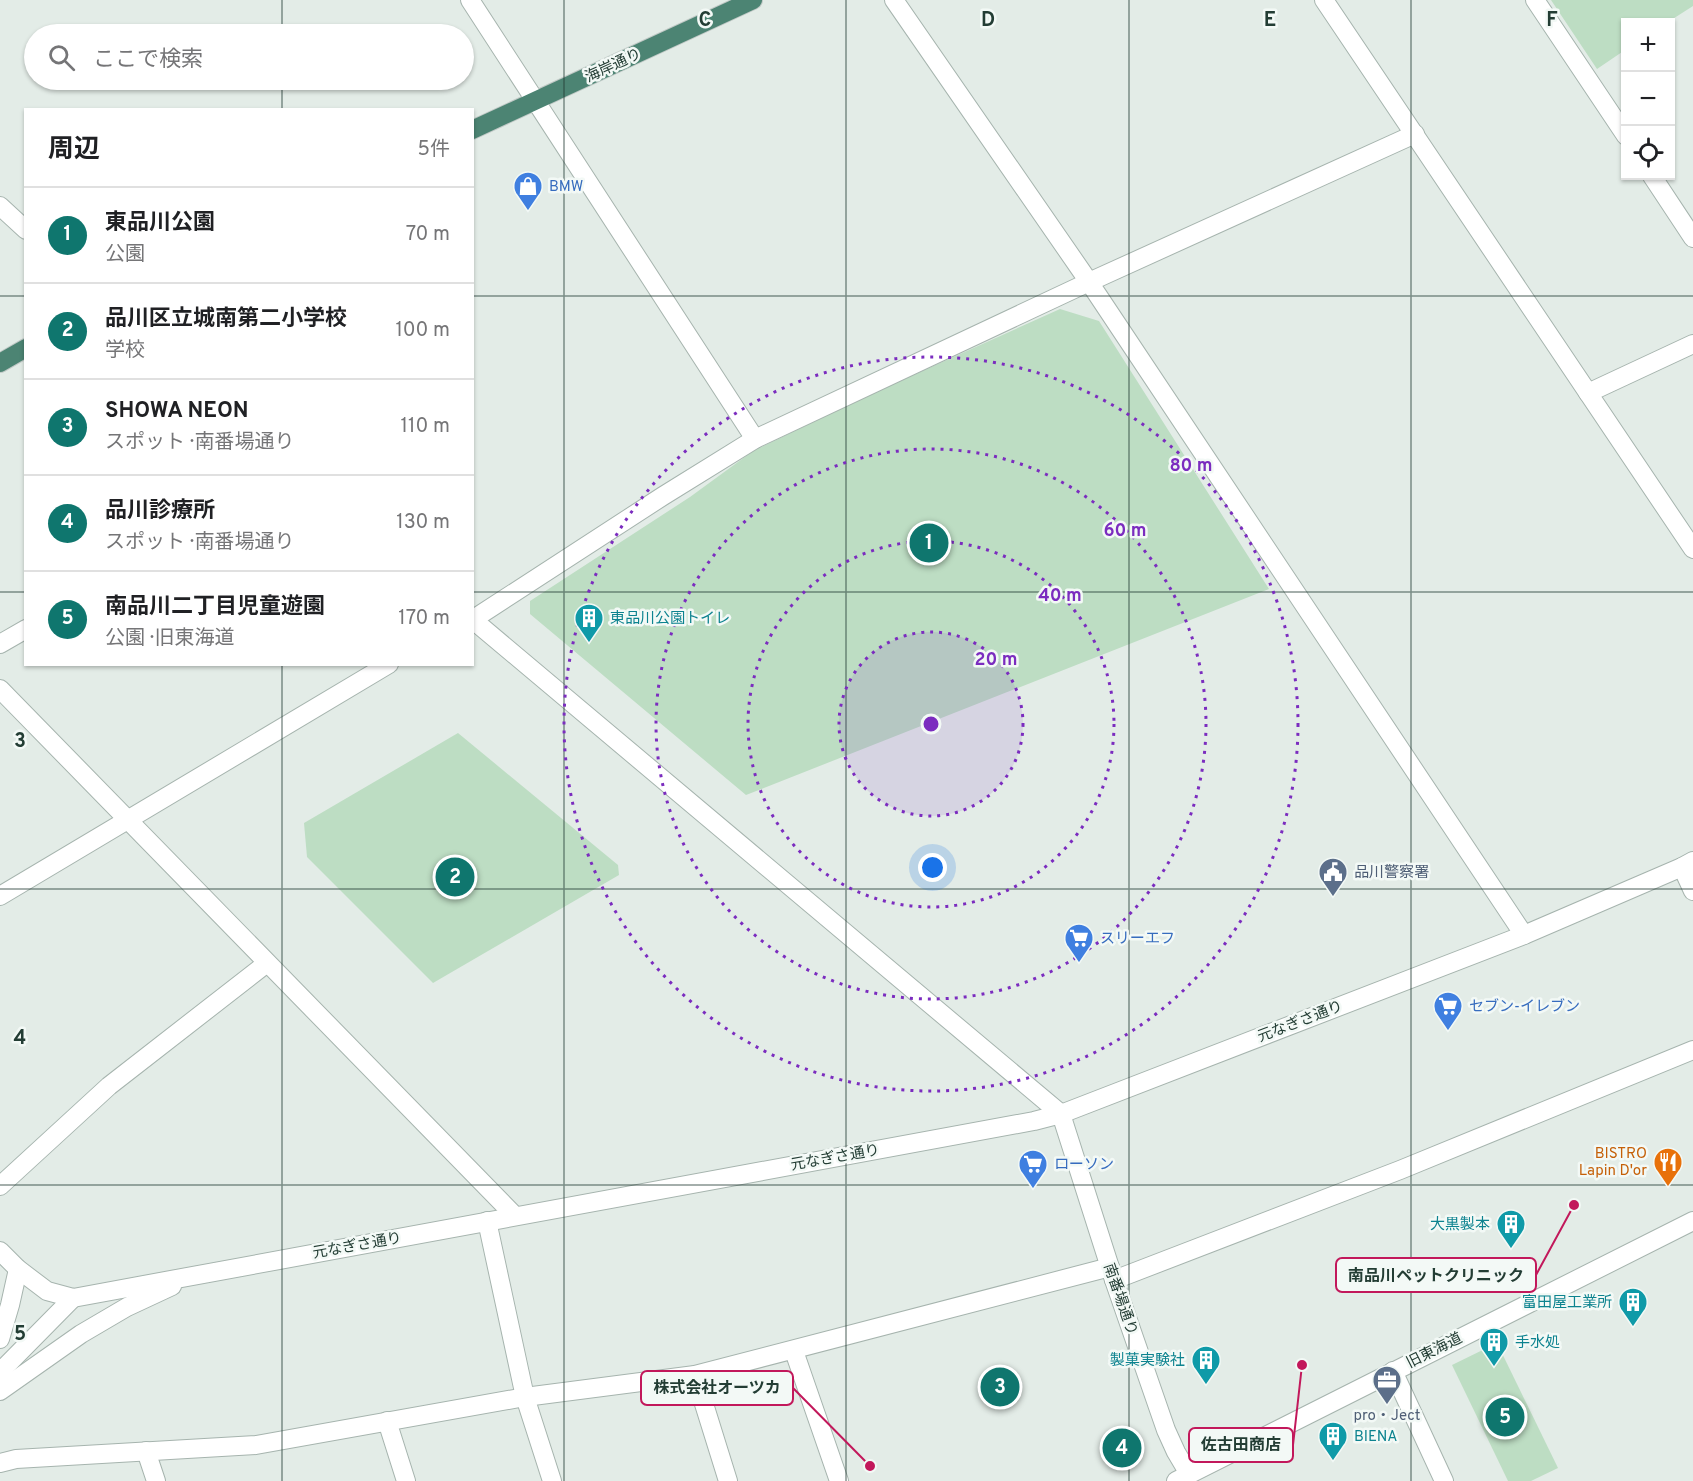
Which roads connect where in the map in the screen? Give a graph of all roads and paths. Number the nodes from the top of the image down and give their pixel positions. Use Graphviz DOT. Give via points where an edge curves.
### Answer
graph roads {
  1 [pos="470,0"];
  2 [pos="753,0"];
  3 [pos="894,0"];
  4 [pos="1324,0"];
  5 [pos="1534,0"];
  6 [pos="536,100"];
  7 [pos="474,129"];
  8 [pos="1621,129"];
  9 [pos="1415,134"];
  10 [pos="1655,180"];
  11 [pos="0,206"];
  12 [pos="24,228"];
  13 [pos="1693,238"];
  14 [pos="1089,282"];
  15 [pos="1693,344"];
  16 [pos="24,349"];
  17 [pos="0,363"];
  18 [pos="1588,393"];
  19 [pos="756,439"];
  20 [pos="1693,549"];
  21 [pos="474,619"];
  22 [pos="474,621"];
  23 [pos="24,630"];
  24 [pos="0,644"];
  25 [pos="386,666"];
  26 [pos="0,690"];
  27 [pos="128,820"];
  28 [pos="1687,864"];
  29 [pos="1693,891"];
  30 [pos="0,896"];
  31 [pos="1524,935"];
  32 [pos="267,963"];
  33 [pos="1693,1050"];
  34 [pos="1061,1114"];
  35 [pos="0,1186"];
  36 [pos="515,1216"];
  37 [pos="487,1221"];
  38 [pos="1693,1221"];
  39 [pos="0,1251"];
  40 [pos="18,1269"];
  41 [pos="1112,1273"];
  42 [pos="195,1274"];
  43 [pos="73,1298"];
  44 [pos="0,1339"];
  45 [pos="794,1350"];
  46 [pos="1394,1371"];
  47 [pos="0,1372"];
  48 [pos="695,1376"];
  49 [pos="0,1390"];
  50 [pos="525,1397"];
  51 [pos="387,1421"];
  52 [pos="146,1451"];
  53 [pos="0,1463"];
  54 [pos="1186,1479"];
  55 [pos="156,1481"];
  56 [pos="405,1481"];
  57 [pos="552,1481"];
  58 [pos="728,1481"];
  59 [pos="839,1481"];
  60 [pos="1444,1481"];
  1 -- 6 [label="street"];
  2 -- 6 [label="highway, 海岸通り"];
  3 -- 14 [label="street"];
  4 -- 9 [label="street"];
  5 -- 8 [label="street"];
  6 -- 7 [label="highway, 海岸通り"];
  6 -- 19 [label="street"];
  9 -- 14 [label="street"];
  9 -- 18 [label="street"];
  10 -- 13 [label="street"];
  11 -- 12 [label="street"];
  14 -- 19 [label="street"];
  14 -- 31 [label="street"];
  15 -- 18 [label="street"];
  16 -- 17 [label="highway"];
  18 -- 20 [label="street"];
  19 -- 21 [label="street"];
  22 -- 34 [label="street"];
  23 -- 24 [label="street"];
  25 -- 27 [label="street"];
  26 -- 27 [label="street"];
  27 -- 30 [label="street"];
  27 -- 32 [label="street"];
  28 -- 29 [label="street"];
  28 -- 31 [label="street, 元なぎさ通り"];
  31 -- 34 [label="street, 元なぎさ通り"];
  32 -- 35 [label="street" via="109,1086"];
  32 -- 36 [label="street"];
  33 -- 41 [label="street" via="1400,1170"];
  34 -- 36 [label="street, 元なぎさ通り"];
  34 -- 41 [label="street, 南番場通り"];
  36 -- 37 [label="street, 元なぎさ通り"];
  37 -- 42 [label="street, 元なぎさ通り"];
  37 -- 50 [label="street"];
  38 -- 46 [label="street, 旧東海道"];
  39 -- 40 [label="street, 元なぎさ通り"];
  40 -- 43 [label="street, 元なぎさ通り" via="47,1291"];
  40 -- 44 [label="street"];
  41 -- 45 [label="street"];
  41 -- 54 [label="street, 南番場通り"];
  42 -- 43 [label="street, 元なぎさ通り"];
  42 -- 49 [label="street" via="81,1334"];
  43 -- 47 [label="street"];
  45 -- 48 [label="street"];
  45 -- 59 [label="street"];
  46 -- 54 [label="street, 旧東海道"];
  46 -- 60 [label="street"];
  48 -- 50 [label="street"];
  48 -- 58 [label="street"];
  50 -- 51 [label="street"];
  50 -- 57 [label="street"];
  51 -- 52 [label="street" via="256,1445"];
  51 -- 56 [label="street"];
  52 -- 53 [label="street"];
  52 -- 55 [label="street"];
}
